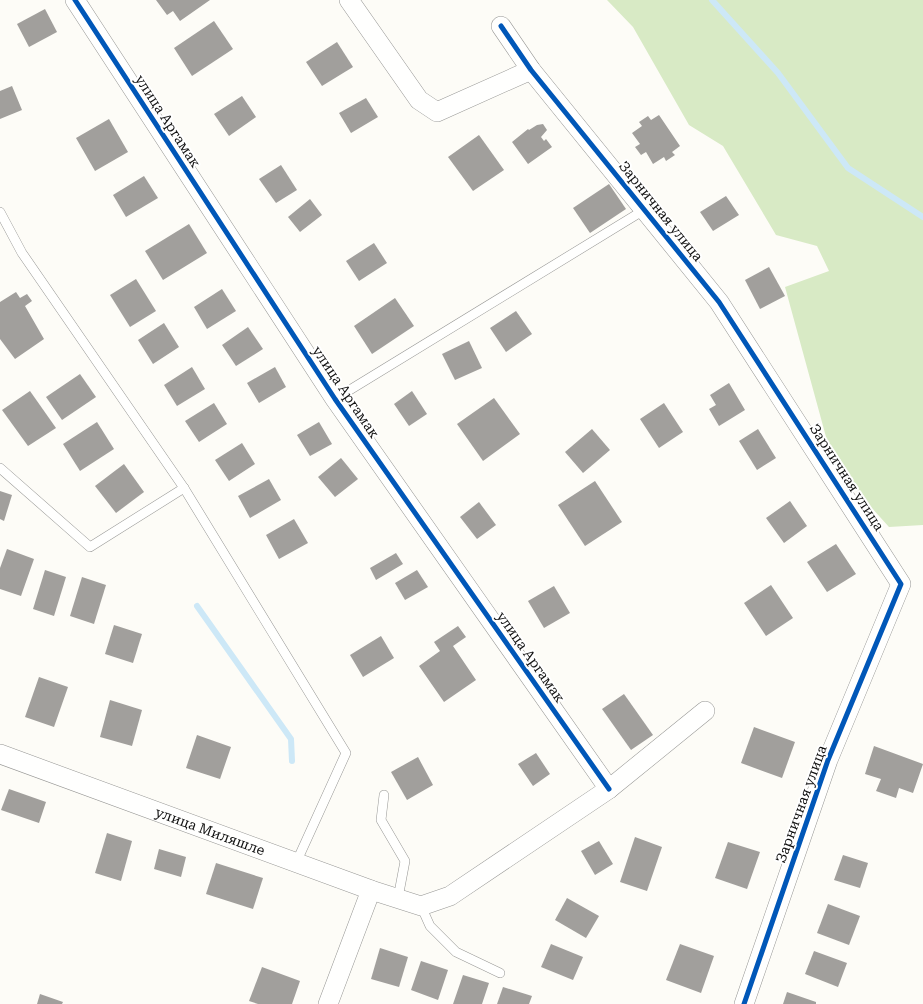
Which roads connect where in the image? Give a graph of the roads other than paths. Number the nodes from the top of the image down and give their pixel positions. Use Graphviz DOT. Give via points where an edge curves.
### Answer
graph roads {
  1 [pos="75,0"];
  2 [pos="349,0"];
  3 [pos="502,26"];
  4 [pos="531,70"];
  5 [pos="644,210"];
  6 [pos="0,212"];
  7 [pos="335,399"];
  8 [pos="0,468"];
  9 [pos="184,488"];
  10 [pos="705,711"];
  11 [pos="0,754"];
  12 [pos="609,789"];
  13 [pos="384,795"];
  14 [pos="296,863"];
  15 [pos="371,890"];
  16 [pos="398,898"];
  17 [pos="421,906"];
  18 [pos="500,973"];
  19 [pos="328,1004"];
  20 [pos="744,1004"];
  1 -- 7 [label="street, улица Аргамак"];
  2 -- 4 [label="street" via="419,100 437,112"];
  3 -- 4 [label="street, Зарничная улица"];
  4 -- 5 [label="street, Зарничная улица"];
  5 -- 7 [label="lane"];
  5 -- 20 [label="street, Зарничная улица" via="720,302 901,584 828,760"];
  6 -- 9 [label="lane" via="22,253"];
  7 -- 12 [label="street, улица Аргамак"];
  8 -- 9 [label="lane" via="90,547"];
  9 -- 14 [label="lane" via="346,753"];
  10 -- 12 [label="street"];
  11 -- 14 [label="street, улица Миляшле"];
  12 -- 17 [label="street" via="450,896"];
  13 -- 16 [label="lane" via="381,820 405,861"];
  14 -- 15 [label="street, улица Миляшле"];
  15 -- 16 [label="street, улица Миляшле"];
  15 -- 19 [label="street"];
  16 -- 17 [label="street, улица Миляшле"];
  17 -- 18 [label="lane" via="430,926 456,952"];
}
